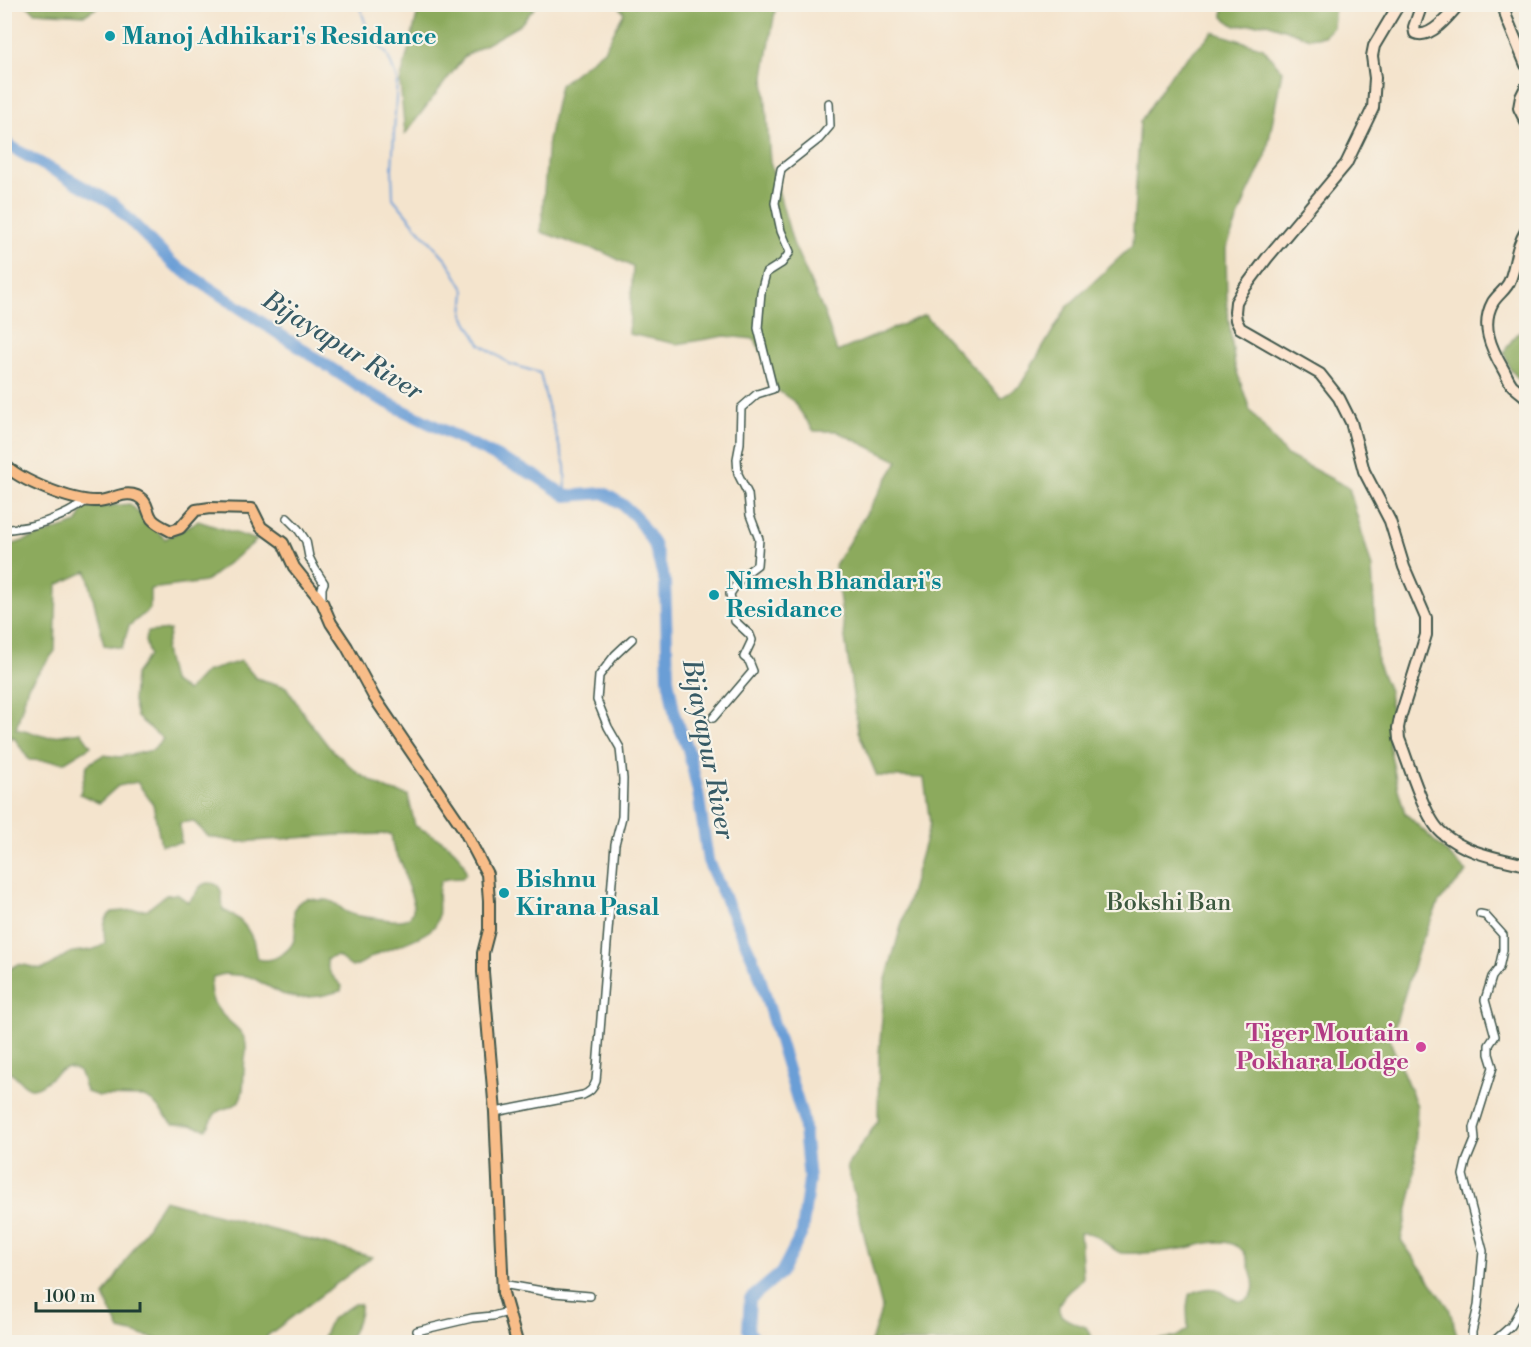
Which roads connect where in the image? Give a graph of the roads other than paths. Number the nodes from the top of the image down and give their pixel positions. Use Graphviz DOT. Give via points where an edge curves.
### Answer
graph roads {
  1 [pos="1399,4"];
  2 [pos="1422,4"];
  3 [pos="1459,4"];
  4 [pos="1503,4"];
  5 [pos="1527,65"];
  6 [pos="1527,87"];
  7 [pos="829,103"];
  8 [pos="1527,122"];
  9 [pos="1527,231"];
  10 [pos="1527,397"];
  11 [pos="4,464"];
  12 [pos="88,500"];
  13 [pos="287,518"];
  14 [pos="4,530"];
  15 [pos="322,602"];
  16 [pos="632,639"];
  17 [pos="713,718"];
  18 [pos="1527,865"];
  19 [pos="1480,914"];
  20 [pos="495,1112"];
  21 [pos="502,1284"];
  22 [pos="590,1296"];
  23 [pos="1527,1299"];
  24 [pos="508,1312"];
  25 [pos="417,1331"];
  26 [pos="518,1342"];
  27 [pos="1472,1342"];
  28 [pos="1493,1342"];
  1 -- 18 [label="main road" via="1374,46 1372,108 1346,164 1267,258 1236,302 1234,312 1240,328 1320,374 1340,398 1364,471 1390,522 1426,618 1426,635 1398,728 1431,818 1439,831 1460,846"];
  2 -- 3 [label="main road" via="1414,27 1419,35 1437,27"];
  4 -- 5 [label="main road"];
  6 -- 8 [label="main road" via="1519,105"];
  7 -- 17 [label="street" via="830,126 781,169 775,203 780,231 790,252 782,263 766,273 758,328 773,389 758,394 741,408 737,459 738,474 748,494 750,515 759,539 757,565 730,594 735,621 752,640 744,657 753,671"];
  9 -- 10 [label="main road" via="1520,241 1510,281 1493,302 1487,324 1492,349 1513,386"];
  11 -- 12 [label="main road" via="26,480"];
  12 -- 14 [label="street" via="58,518"];
  12 -- 15 [label="main road" via="136,496 148,507 152,519 171,531 180,528 196,510 252,509 261,526 283,543 294,567"];
  13 -- 15 [label="street" via="306,541 309,557 324,583"];
  15 -- 20 [label="main road" via="374,697 463,828 487,874 489,930 483,972"];
  16 -- 20 [label="street" via="599,676 597,700 620,748 623,779 594,1088 583,1095"];
  19 -- 27 [label="street" via="1503,935 1503,950 1485,1000 1495,1036 1489,1045 1493,1067 1463,1175 1484,1251"];
  20 -- 21 [label="main road"];
  21 -- 22 [label="street"];
  21 -- 24 [label="main road"];
  23 -- 28 [label="street" via="1511,1326"];
  24 -- 25 [label="street"];
  24 -- 26 [label="main road"];
}
